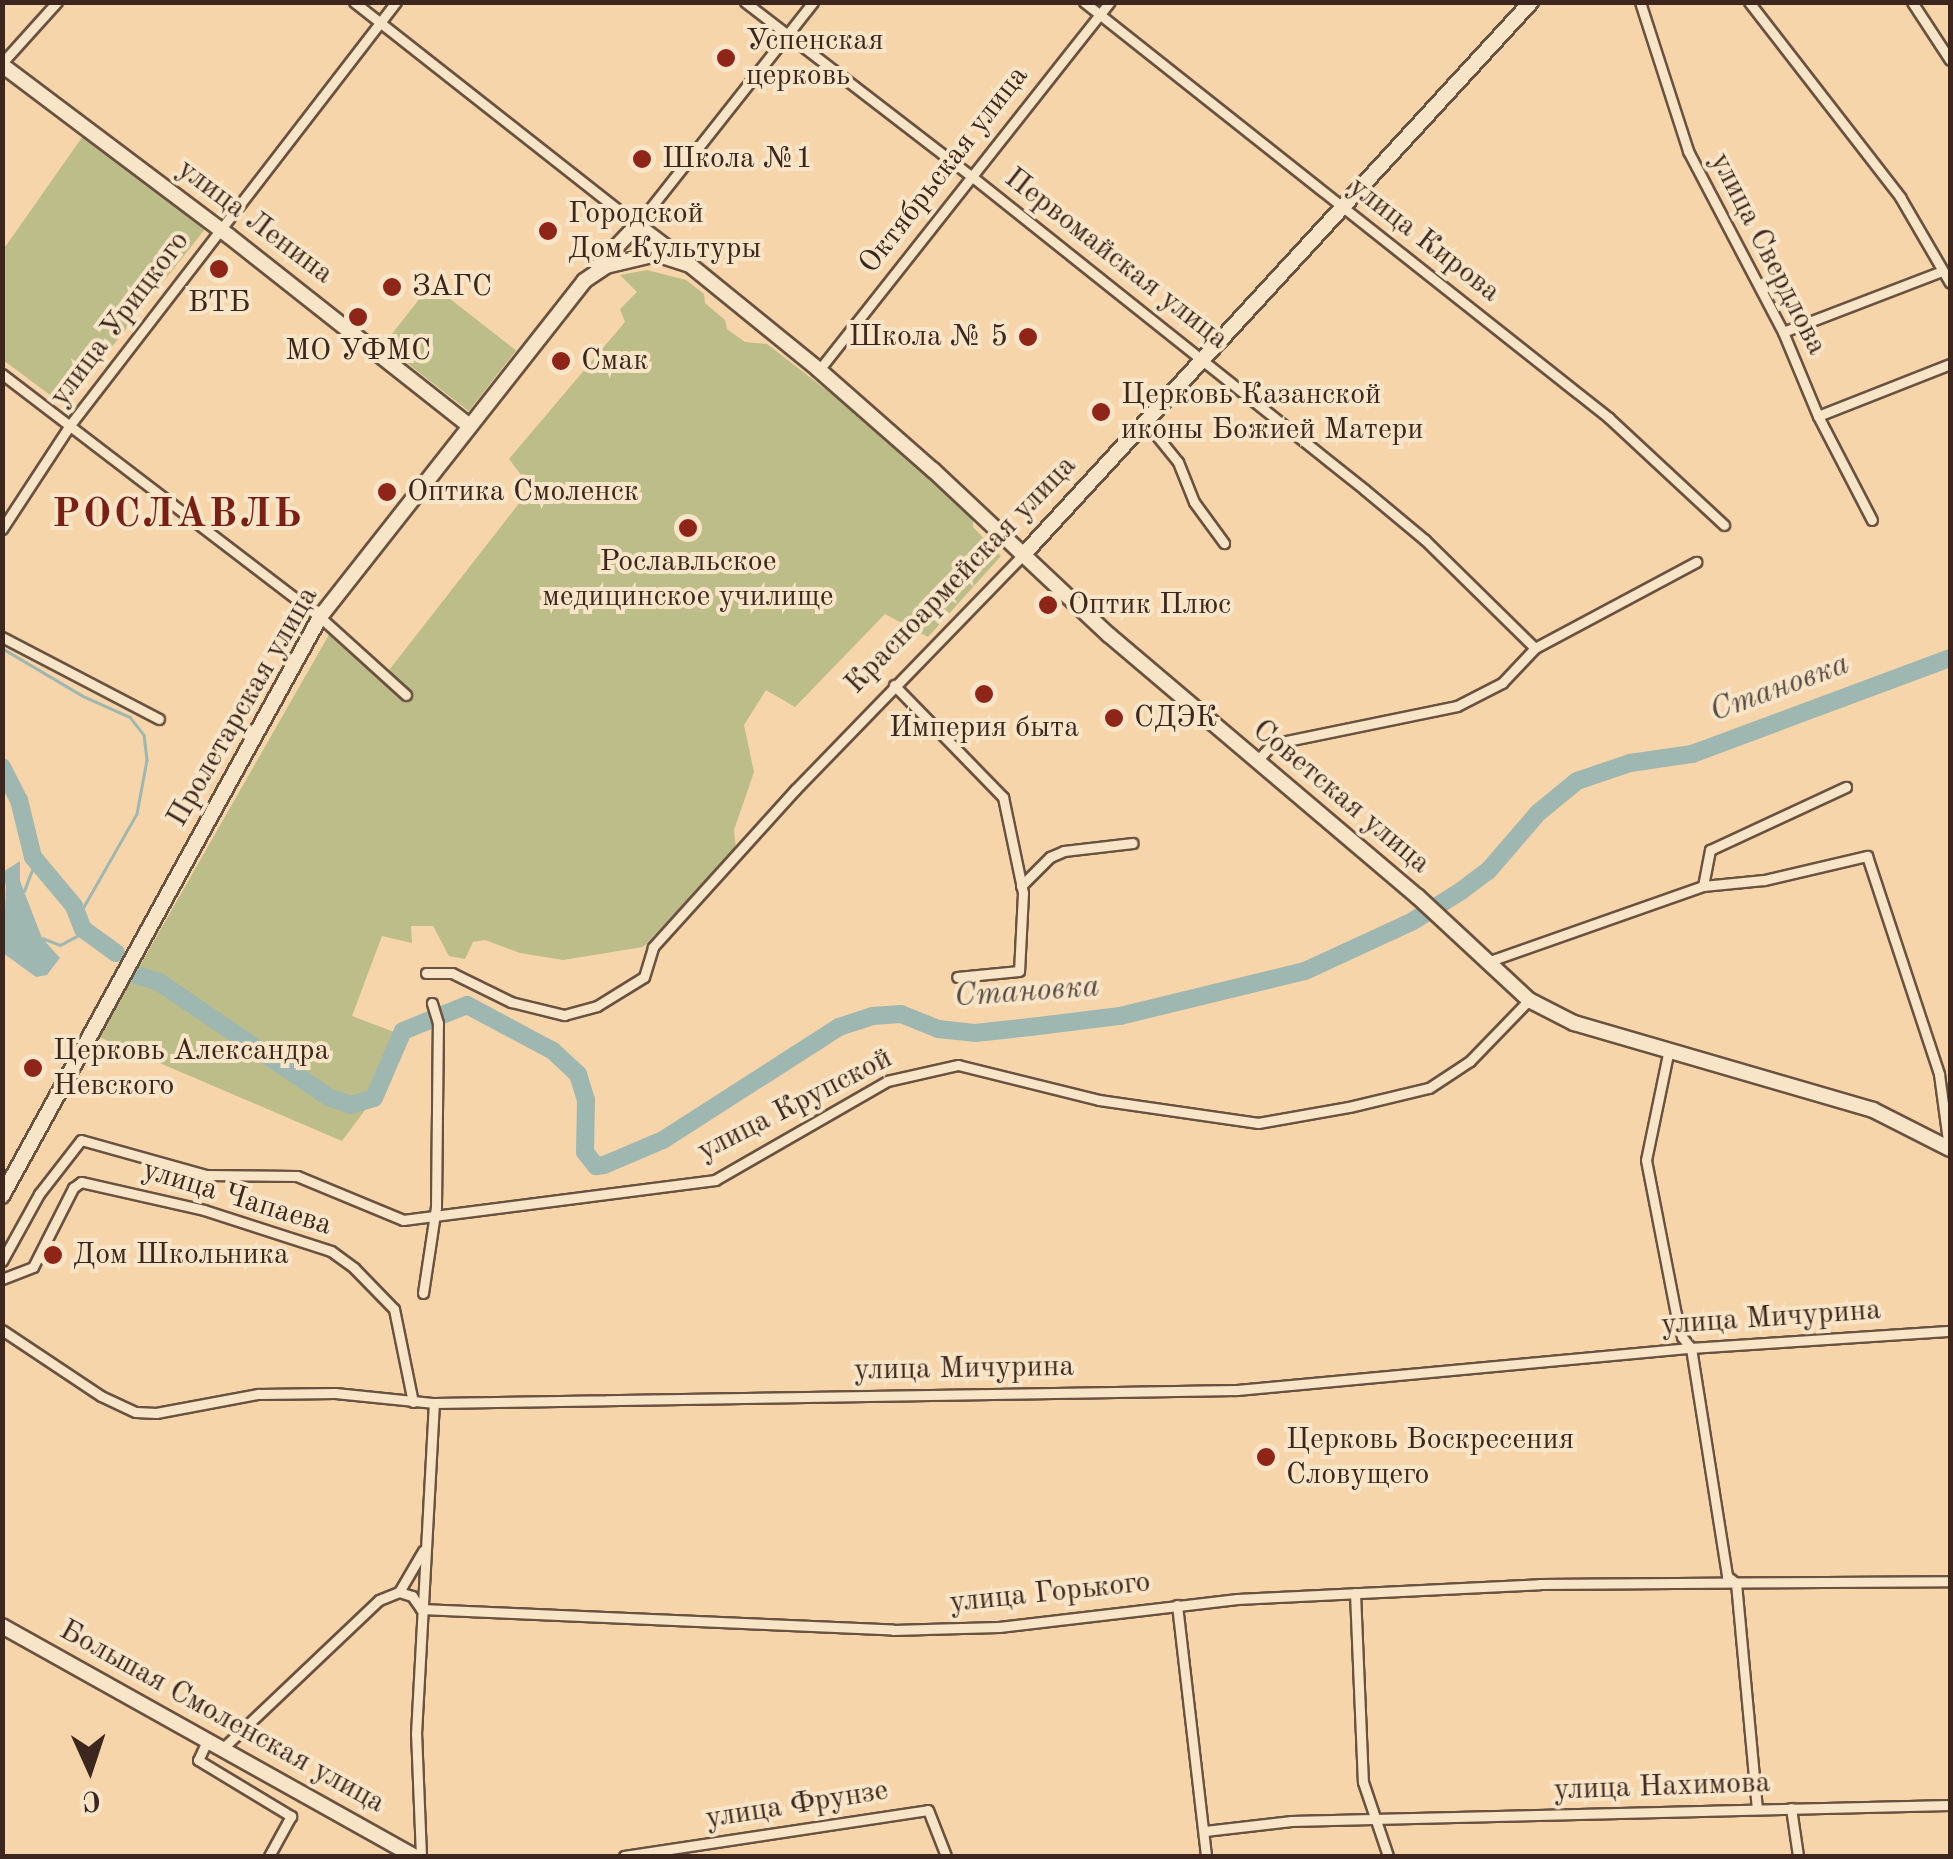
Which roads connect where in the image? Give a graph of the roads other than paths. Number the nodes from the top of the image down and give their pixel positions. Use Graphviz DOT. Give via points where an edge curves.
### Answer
graph roads {
  1 [pos="57,2"];
  2 [pos="354,2"];
  3 [pos="396,2"];
  4 [pos="744,2"];
  5 [pos="813,2"];
  6 [pos="1084,2"];
  7 [pos="1110,2"];
  8 [pos="1531,2"];
  9 [pos="1640,2"];
  10 [pos="1749,2"];
  11 [pos="1912,2"];
  12 [pos="1100,15"];
  13 [pos="380,22"];
  14 [pos="786,36"];
  15 [pos="1950,60"];
  16 [pos="2,64"];
  17 [pos="970,175"];
  18 [pos="1341,206"];
  19 [pos="637,225"];
  20 [pos="220,229"];
  21 [pos="656,254"];
  22 [pos="690,265"];
  23 [pos="1942,271"];
  24 [pos="584,281"];
  25 [pos="1950,283"];
  26 [pos="1783,332"];
  27 [pos="1202,360"];
  28 [pos="1950,364"];
  29 [pos="819,370"];
  30 [pos="2,374"];
  31 [pos="1818,416"];
  32 [pos="1144,420"];
  33 [pos="70,425"];
  34 [pos="470,426"];
  35 [pos="1872,520"];
  36 [pos="1724,525"];
  37 [pos="2,529"];
  38 [pos="1224,542"];
  39 [pos="1024,554"];
  40 [pos="1696,562"];
  41 [pos="320,618"];
  42 [pos="2,637"];
  43 [pos="1535,648"];
  44 [pos="894,684"];
  45 [pos="406,695"];
  46 [pos="159,719"];
  47 [pos="1256,762"];
  48 [pos="1846,787"];
  49 [pos="1133,843"];
  50 [pos="1022,886"];
  51 [pos="1703,886"];
  52 [pos="1487,962"];
  53 [pos="426,972"];
  54 [pos="957,977"];
  55 [pos="1528,1000"];
  56 [pos="432,1003"];
  57 [pos="1669,1049"];
  58 [pos="1950,1070"];
  59 [pos="1938,1074"];
  60 [pos="1950,1148"];
  61 [pos="2,1196"];
  62 [pos="436,1213"];
  63 [pos="2,1261"];
  64 [pos="2,1279"];
  65 [pos="423,1293"];
  66 [pos="2,1330"];
  67 [pos="1950,1331"];
  68 [pos="1691,1348"];
  69 [pos="414,1402"];
  70 [pos="434,1403"];
  71 [pos="424,1549"];
  72 [pos="1950,1582"];
  73 [pos="1736,1583"];
  74 [pos="399,1592"];
  75 [pos="1354,1593"];
  76 [pos="1177,1605"];
  77 [pos="421,1609"];
  78 [pos="2,1626"];
  79 [pos="207,1741"];
  80 [pos="222,1749"];
  81 [pos="1950,1805"];
  82 [pos="1791,1808"];
  83 [pos="1757,1809"];
  84 [pos="1375,1820"];
  85 [pos="1205,1830"];
  86 [pos="269,1856"];
  87 [pos="418,1856"];
  88 [pos="624,1856"];
  89 [pos="946,1856"];
  90 [pos="1206,1856"];
  91 [pos="1388,1856"];
  92 [pos="1798,1856"];
  1 -- 16 [label="street"];
  2 -- 13 [label="street, Советская улица"];
  3 -- 13 [label="street, улица Урицкого"];
  4 -- 14 [label="street, Первомайская улица"];
  5 -- 14 [label="street, Пролетарская улица"];
  6 -- 12 [label="street, улица Кирова"];
  7 -- 12 [label="street, Октябрьская улица"];
  8 -- 18 [label="main road, Красноармейская улица"];
  9 -- 26 [label="street, улица Свердлова" via="1688,151"];
  10 -- 23 [label="street" via="1900,198"];
  11 -- 15 [label="street"];
  12 -- 17 [label="street, Октябрьская улица"];
  12 -- 18 [label="street, улица Кирова"];
  13 -- 19 [label="street, Советская улица"];
  13 -- 20 [label="street, улица Урицкого"];
  14 -- 17 [label="street, Первомайская улица"];
  14 -- 19 [label="street, Пролетарская улица"];
  16 -- 20 [label="main road, улица Ленина"];
  17 -- 27 [label="street, Первомайская улица"];
  17 -- 29 [label="street, Октябрьская улица"];
  18 -- 27 [label="main road, Красноармейская улица"];
  18 -- 36 [label="street, улица Кирова" via="1609,418"];
  19 -- 22 [label="main road, Советская улица"];
  19 -- 24 [label="main road, Пролетарская улица"];
  20 -- 33 [label="street, улица Урицкого"];
  20 -- 34 [label="main road, улица Ленина"];
  21 -- 22 [label="main road, Советская улица"];
  21 -- 24 [label="main road, Пролетарская улица" via="606,266"];
  22 -- 29 [label="main road, Советская улица"];
  23 -- 25 [label="street"];
  23 -- 26 [label="street"];
  24 -- 34 [label="main road, Пролетарская улица"];
  26 -- 31 [label="street, улица Свердлова"];
  27 -- 32 [label="main road, Красноармейская улица"];
  27 -- 43 [label="street, Первомайская улица" via="1425,540"];
  28 -- 31 [label="street"];
  29 -- 39 [label="main road, Советская улица"];
  30 -- 33 [label="street"];
  31 -- 35 [label="street, улица Свердлова"];
  32 -- 38 [label="street" via="1178,462 1194,502"];
  32 -- 39 [label="main road, Красноармейская улица"];
  33 -- 37 [label="street, улица Урицкого"];
  33 -- 41 [label="street"];
  34 -- 41 [label="main road, Пролетарская улица"];
  39 -- 44 [label="street, Красноармейская улица"];
  39 -- 47 [label="main road, Советская улица"];
  40 -- 43 [label="street"];
  41 -- 45 [label="street"];
  41 -- 61 [label="main road, Пролетарская улица"];
  42 -- 46 [label="street"];
  43 -- 47 [label="street" via="1502,682 1457,706 1272,744"];
  44 -- 50 [label="street" via="1002,797"];
  44 -- 53 [label="street, Красноармейская улица" via="654,948 644,977 614,996 578,1014 550,1014 452,973"];
  47 -- 52 [label="main road, Советская улица"];
  48 -- 51 [label="street" via="1710,850"];
  49 -- 50 [label="street" via="1050,856"];
  50 -- 54 [label="street" via="1019,971"];
  51 -- 52 [label="street"];
  51 -- 59 [label="street" via="1764,880 1867,856"];
  52 -- 55 [label="main road, Советская улица"];
  55 -- 57 [label="main road, Советская улица" via="1574,1022"];
  55 -- 62 [label="street, улица Крупской" via="1470,1061 1429,1088 1348,1107 1258,1123 1099,1100 958,1065 887,1081 715,1180"];
  56 -- 62 [label="street" via="438,1023"];
  57 -- 60 [label="main road, Советская улица" via="1873,1110"];
  57 -- 68 [label="street" via="1646,1160 1676,1314"];
  58 -- 59 [label="street"];
  59 -- 60 [label="street"];
  62 -- 63 [label="street, улица Крупской" via="403,1220 297,1176 206,1176 81,1140 39,1194"];
  62 -- 65 [label="street"];
  64 -- 69 [label="street, улица Чапаева" via="33,1267 81,1182 204,1210 331,1251 354,1268 394,1310"];
  66 -- 69 [label="street, улица Мичурина" via="101,1396 146,1413 258,1394 335,1392"];
  67 -- 68 [label="street, улица Мичурина"];
  68 -- 70 [label="street, улица Мичурина" via="1236,1390"];
  68 -- 73 [label="street" via="1727,1576"];
  69 -- 70 [label="street, улица Мичурина"];
  70 -- 71 [label="street"];
  71 -- 74 [label="street"];
  71 -- 77 [label="street"];
  72 -- 73 [label="street, улица Горького"];
  73 -- 75 [label="street, улица Горького"];
  73 -- 83 [label="street"];
  74 -- 77 [label="street"];
  74 -- 80 [label="street" via="379,1600"];
  75 -- 76 [label="street, улица Горького"];
  75 -- 84 [label="street" via="1362,1782"];
  76 -- 77 [label="street, улица Горького" via="999,1628 893,1630"];
  76 -- 85 [label="street"];
  77 -- 87 [label="street"];
  78 -- 79 [label="main road, Большая Смоленская улица"];
  79 -- 80 [label="main road, Большая Смоленская улица"];
  79 -- 86 [label="street" via="198,1760 291,1816"];
  80 -- 87 [label="main road, Большая Смоленская улица"];
  81 -- 82 [label="street, улица Нахимова"];
  82 -- 83 [label="street, улица Нахимова"];
  82 -- 92 [label="street"];
  83 -- 84 [label="street, улица Нахимова"];
  84 -- 85 [label="street, улица Нахимова"];
  84 -- 91 [label="street"];
  85 -- 90 [label="street"];
  88 -- 89 [label="street, улица Фрунзе" via="928,1810"];
}
